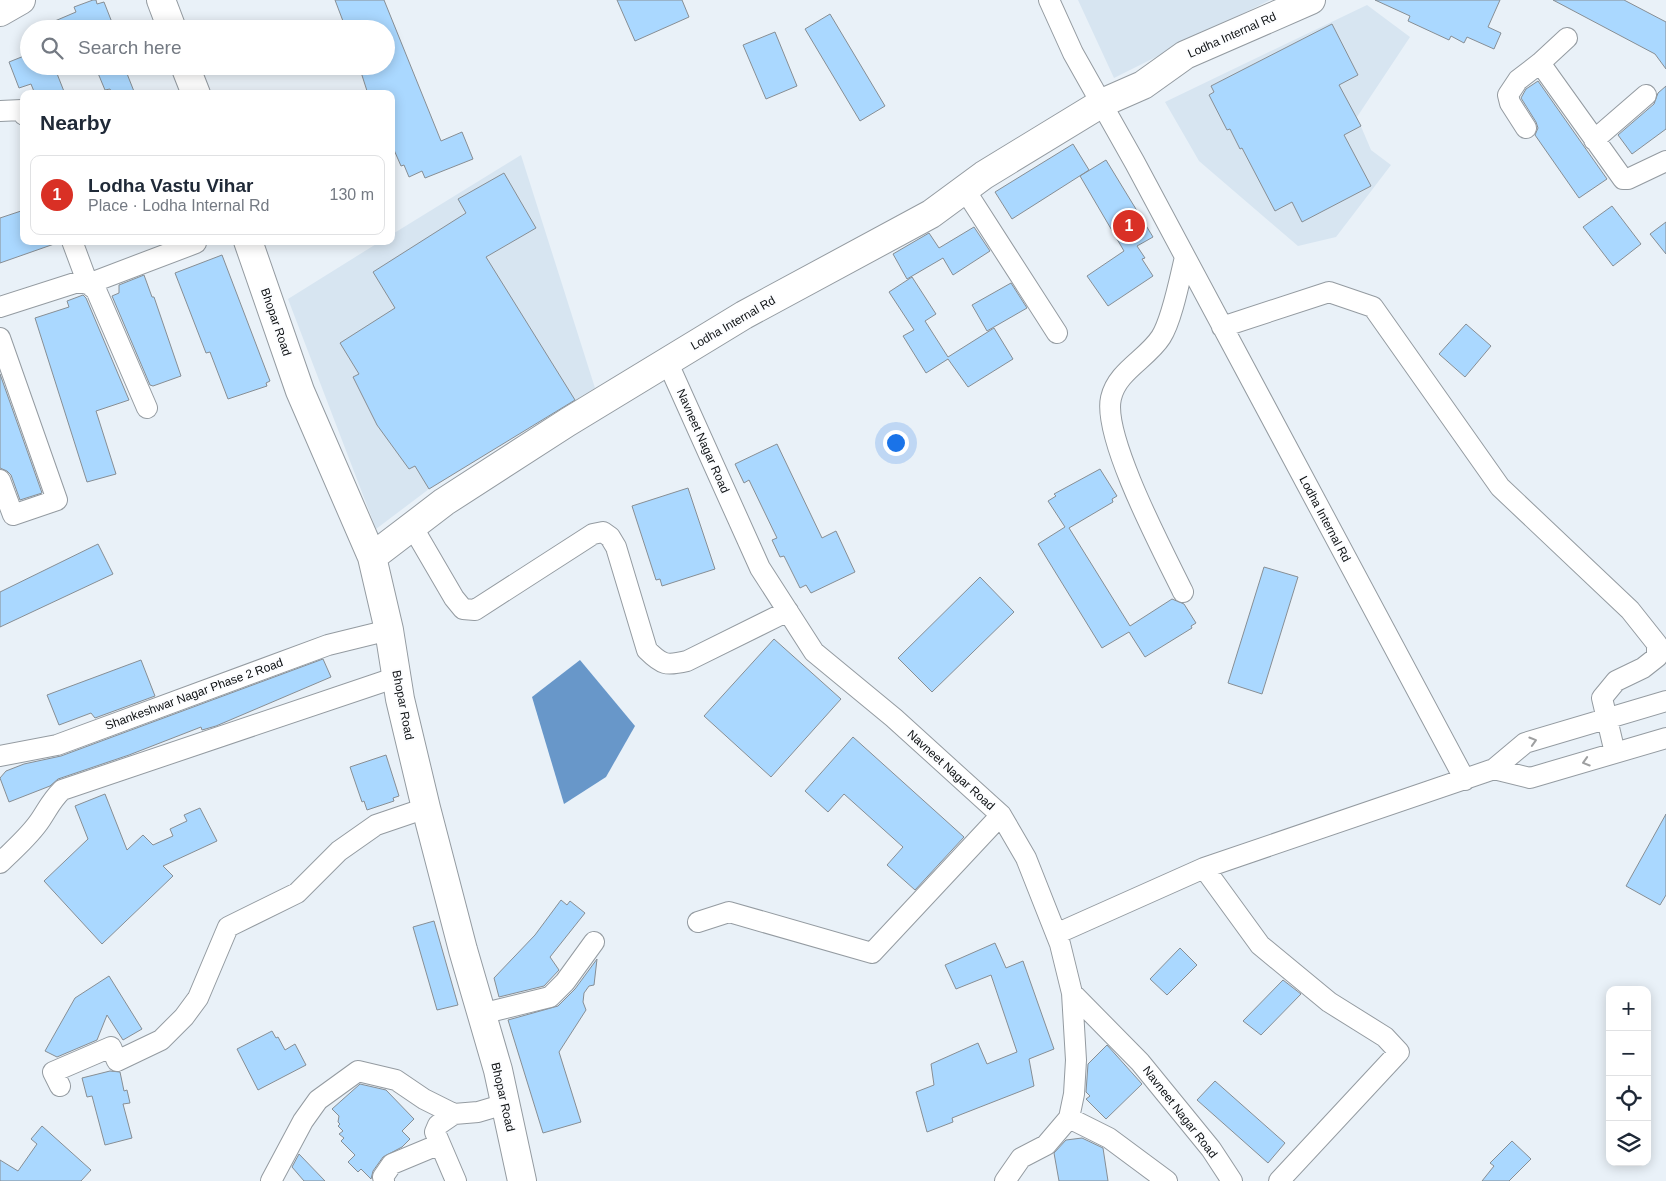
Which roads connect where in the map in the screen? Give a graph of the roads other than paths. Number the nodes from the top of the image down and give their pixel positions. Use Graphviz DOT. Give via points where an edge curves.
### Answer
graph roads {
  1 [pos="21,0"];
  2 [pos="161,0"];
  3 [pos="1049,0"];
  4 [pos="1311,0"];
  5 [pos="0,12"];
  6 [pos="169,20"];
  7 [pos="1567,38"];
  8 [pos="1540,63"];
  9 [pos="189,75"];
  10 [pos="194,90"];
  11 [pos="1646,95"];
  12 [pos="1102,103"];
  13 [pos="20,110"];
  14 [pos="0,111"];
  15 [pos="1526,128"];
  16 [pos="1594,140"];
  17 [pos="1666,161"];
  18 [pos="965,190"];
  19 [pos="73,245"];
  20 [pos="191,245"];
  21 [pos="249,245"];
  22 [pos="1184,258"];
  23 [pos="88,284"];
  24 [pos="0,307"];
  25 [pos="1222,327"];
  26 [pos="1057,332"];
  27 [pos="0,338"];
  28 [pos="667,361"];
  29 [pos="147,408"];
  30 [pos="0,480"];
  31 [pos="412,526"];
  32 [pos="372,557"];
  33 [pos="1183,592"];
  34 [pos="788,611"];
  35 [pos="388,630"];
  36 [pos="397,677"];
  37 [pos="1666,701"];
  38 [pos="1607,718"];
  39 [pos="1666,738"];
  40 [pos="1615,753"];
  41 [pos="0,756"];
  42 [pos="1494,769"];
  43 [pos="1465,780"];
  44 [pos="426,808"];
  45 [pos="1001,815"];
  46 [pos="0,863"];
  47 [pos="1204,868"];
  48 [pos="698,922"];
  49 [pos="1056,934"];
  50 [pos="594,942"];
  51 [pos="1072,993"];
  52 [pos="481,1014"];
  53 [pos="60,1086"];
  54 [pos="505,1104"];
  55 [pos="454,1114"];
  56 [pos="1069,1118"];
  57 [pos="440,1144"];
  58 [pos="271,1181"];
  59 [pos="384,1181"];
  60 [pos="456,1181"];
  61 [pos="522,1181"];
  62 [pos="1004,1181"];
  63 [pos="1167,1181"];
  64 [pos="1232,1181"];
  65 [pos="1279,1181"];
  1 -- 5 [label="street"];
  2 -- 6 [label="street"];
  3 -- 12 [label="street" via="1073,53"];
  4 -- 12 [label="street, Lodha Internal Rd" via="1186,55 1143,85"];
  7 -- 8 [label="street"];
  8 -- 15 [label="street" via="1518,80 1508,95"];
  8 -- 16 [label="street"];
  9 -- 10 [label="street"];
  11 -- 16 [label="street"];
  12 -- 18 [label="street, Lodha Internal Rd"];
  12 -- 22 [label="street, Lodha Internal Rd"];
  13 -- 14 [label="street"];
  16 -- 17 [label="street" via="1623,180"];
  18 -- 26 [label="street"];
  18 -- 28 [label="street, Lodha Internal Rd" via="931,214"];
  19 -- 23 [label="street"];
  20 -- 23 [label="street"];
  21 -- 32 [label="street, Bhopar Road" via="300,391"];
  22 -- 25 [label="street, Lodha Internal Rd"];
  22 -- 33 [label="street" via="1177,295 1161,337 1122,376 1111,398 1112,427 1126,470"];
  23 -- 24 [label="street" via="78,282"];
  23 -- 29 [label="street" via="96,290"];
  25 -- 38 [label="street" via="1330,292 1373,307 1500,487 1630,610 1657,644 1657,657 1616,681 1602,698"];
  25 -- 43 [label="street, Lodha Internal Rd"];
  27 -- 30 [label="street" via="57,500 13,515"];
  28 -- 31 [label="street, Lodha Internal Rd" via="444,502"];
  28 -- 34 [label="street, Navneet Nagar Road" via="760,568"];
  31 -- 32 [label="street, Lodha Internal Rd"];
  31 -- 34 [label="street" via="454,598 463,609 469,610 479,607 593,534 604,532 616,547 648,650 660,663 672,665 686,661"];
  32 -- 35 [label="street, Bhopar Road"];
  34 -- 45 [label="street, Navneet Nagar Road" via="814,652 894,718"];
  35 -- 36 [label="street, Bhopar Road"];
  35 -- 41 [label="street, Shankeshwar Nagar Phase 2 Road" via="328,645 58,745"];
  36 -- 44 [label="street, Bhopar Road"];
  36 -- 46 [label="street" via="62,790 49,803 26,839"];
  37 -- 38 [label="street"];
  38 -- 40 [label="street"];
  42 -- 38 [label="street, one-way" via="1525,743"];
  39 -- 40 [label="street"];
  40 -- 42 [label="street, one-way" via="1530,778"];
  42 -- 43 [label="street"];
  43 -- 47 [label="street"];
  44 -- 52 [label="street, Bhopar Road"];
  44 -- 53 [label="street" via="376,825 339,851 297,893 228,927 198,998 162,1040 117,1061 111,1047 54,1072"];
  45 -- 48 [label="street" via="872,953 729,912"];
  45 -- 49 [label="street, Navneet Nagar Road" via="1026,858"];
  47 -- 49 [label="street"];
  47 -- 65 [label="street" via="1260,945 1329,1002 1385,1037 1398,1052"];
  49 -- 51 [label="street, Navneet Nagar Road"];
  50 -- 52 [label="street" via="566,982 550,997"];
  51 -- 56 [label="street" via="1076,1060"];
  51 -- 64 [label="street, Navneet Nagar Road" via="1140,1062"];
  52 -- 54 [label="street, Bhopar Road"];
  54 -- 55 [label="street" via="478,1112"];
  54 -- 61 [label="street, Bhopar Road"];
  55 -- 57 [label="street" via="438,1125 435,1132"];
  55 -- 58 [label="street" via="396,1080 358,1071 318,1100"];
  56 -- 62 [label="street" via="1046,1145 1021,1158"];
  56 -- 63 [label="street" via="1109,1138"];
  57 -- 59 [label="street" via="392,1164 383,1177"];
  57 -- 60 [label="street"];
}
